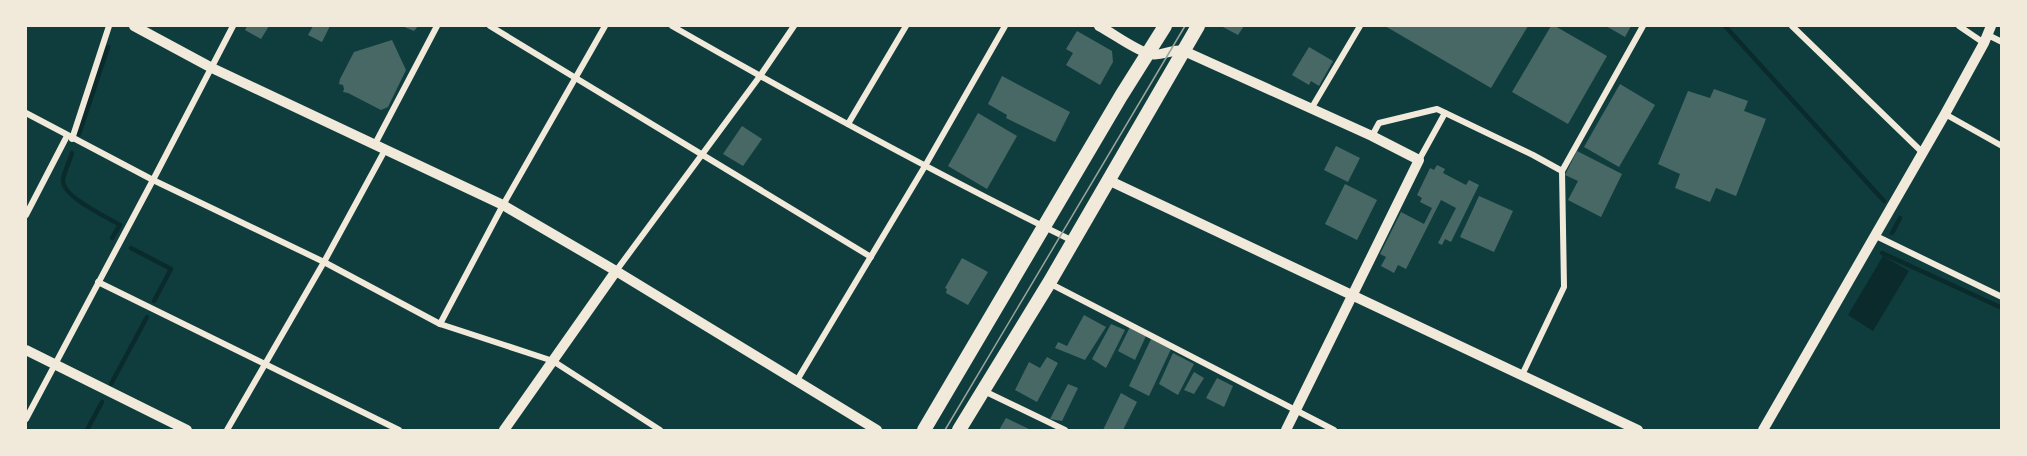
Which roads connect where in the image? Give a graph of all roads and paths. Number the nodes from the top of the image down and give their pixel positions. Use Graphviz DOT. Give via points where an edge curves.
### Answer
graph roads {
  1 [pos="109,26"];
  2 [pos="134,26"];
  3 [pos="233,26"];
  4 [pos="437,26"];
  5 [pos="490,26"];
  6 [pos="605,26"];
  7 [pos="672,26"];
  8 [pos="794,26"];
  9 [pos="906,26"];
  10 [pos="1005,26"];
  11 [pos="1099,26"];
  12 [pos="1165,26"];
  13 [pos="1198,26"];
  14 [pos="1360,26"];
  15 [pos="1643,26"];
  16 [pos="1792,26"];
  17 [pos="1959,26"];
  18 [pos="1988,35"];
  19 [pos="2001,42"];
  20 [pos="1184,51"];
  21 [pos="1148,53"];
  22 [pos="212,68"];
  23 [pos="760,76"];
  24 [pos="575,78"];
  25 [pos="1311,109"];
  26 [pos="26,113"];
  27 [pos="1445,113"];
  28 [pos="1945,114"];
  29 [pos="848,124"];
  30 [pos="1372,136"];
  31 [pos="70,137"];
  32 [pos="2001,146"];
  33 [pos="380,147"];
  34 [pos="1923,153"];
  35 [pos="702,155"];
  36 [pos="1419,160"];
  37 [pos="926,166"];
  38 [pos="1563,171"];
  39 [pos="153,180"];
  40 [pos="1108,180"];
  41 [pos="503,205"];
  42 [pos="26,215"];
  43 [pos="1045,227"];
  44 [pos="1876,236"];
  45 [pos="1073,241"];
  46 [pos="870,257"];
  47 [pos="324,262"];
  48 [pos="616,271"];
  49 [pos="98,282"];
  50 [pos="1049,283"];
  51 [pos="1351,296"];
  52 [pos="2001,297"];
  53 [pos="440,324"];
  54 [pos="26,350"];
  55 [pos="553,361"];
  56 [pos="54,365"];
  57 [pos="265,365"];
  58 [pos="1521,377"];
  59 [pos="796,382"];
  60 [pos="983,390"];
  61 [pos="1296,410"];
  62 [pos="26,419"];
  63 [pos="1618,426"];
  64 [pos="187,430"];
  65 [pos="227,430"];
  66 [pos="399,430"];
  67 [pos="504,430"];
  68 [pos="660,430"];
  69 [pos="877,430"];
  70 [pos="924,430"];
  71 [pos="959,430"];
  72 [pos="1065,430"];
  73 [pos="1286,430"];
  74 [pos="1334,430"];
  75 [pos="1638,430"];
  76 [pos="1763,430"];
  1 -- 31 [label="street"];
  2 -- 22 [label="street"];
  3 -- 22 [label="street"];
  4 -- 33 [label="street"];
  5 -- 24 [label="street"];
  6 -- 24 [label="street"];
  7 -- 23 [label="street"];
  8 -- 23 [label="street"];
  9 -- 29 [label="street"];
  10 -- 37 [label="street"];
  11 -- 21 [label="street"];
  12 -- 21 [label="main road"];
  13 -- 20 [label="main road"];
  14 -- 25 [label="street"];
  15 -- 38 [label="street"];
  16 -- 34 [label="street"];
  17 -- 18 [label="street"];
  18 -- 19 [label="street"];
  18 -- 28 [label="street"];
  20 -- 21 [label="street"];
  20 -- 25 [label="street"];
  20 -- 40 [label="main road"];
  21 -- 43 [label="main road"];
  22 -- 33 [label="street"];
  22 -- 39 [label="street"];
  23 -- 29 [label="street"];
  23 -- 35 [label="street"];
  24 -- 35 [label="street"];
  24 -- 41 [label="street"];
  25 -- 30 [label="street"];
  26 -- 31 [label="street"];
  27 -- 30 [label="street" via="1430,109 1379,123"];
  27 -- 36 [label="street"];
  27 -- 38 [label="street"];
  28 -- 32 [label="street"];
  28 -- 34 [label="street"];
  29 -- 37 [label="street"];
  30 -- 36 [label="street"];
  31 -- 39 [label="street"];
  31 -- 42 [label="street"];
  33 -- 41 [label="street"];
  33 -- 47 [label="street"];
  34 -- 44 [label="street"];
  35 -- 46 [label="street"];
  35 -- 48 [label="street"];
  36 -- 51 [label="street"];
  37 -- 43 [label="street"];
  37 -- 46 [label="street"];
  38 -- 58 [label="street" via="1564,287"];
  39 -- 47 [label="street"];
  39 -- 49 [label="street"];
  40 -- 45 [label="main road"];
  40 -- 51 [label="street"];
  41 -- 48 [label="street"];
  41 -- 53 [label="street"];
  43 -- 45 [label="street"];
  43 -- 70 [label="main road"];
  44 -- 52 [label="street"];
  44 -- 76 [label="street"];
  45 -- 50 [label="main road"];
  46 -- 59 [label="street"];
  47 -- 53 [label="street"];
  47 -- 57 [label="street"];
  48 -- 55 [label="street"];
  48 -- 59 [label="street"];
  49 -- 56 [label="street"];
  49 -- 57 [label="street"];
  50 -- 60 [label="main road"];
  50 -- 61 [label="street"];
  51 -- 58 [label="street"];
  51 -- 61 [label="street"];
  53 -- 55 [label="street"];
  54 -- 56 [label="street"];
  55 -- 67 [label="street"];
  55 -- 68 [label="street"];
  56 -- 62 [label="street"];
  56 -- 64 [label="street"];
  57 -- 65 [label="street"];
  57 -- 66 [label="street"];
  58 -- 63 [label="street"];
  59 -- 69 [label="street"];
  60 -- 71 [label="main road"];
  60 -- 72 [label="street"];
  61 -- 73 [label="street"];
  61 -- 74 [label="street"];
  63 -- 75 [label="street"];
}
